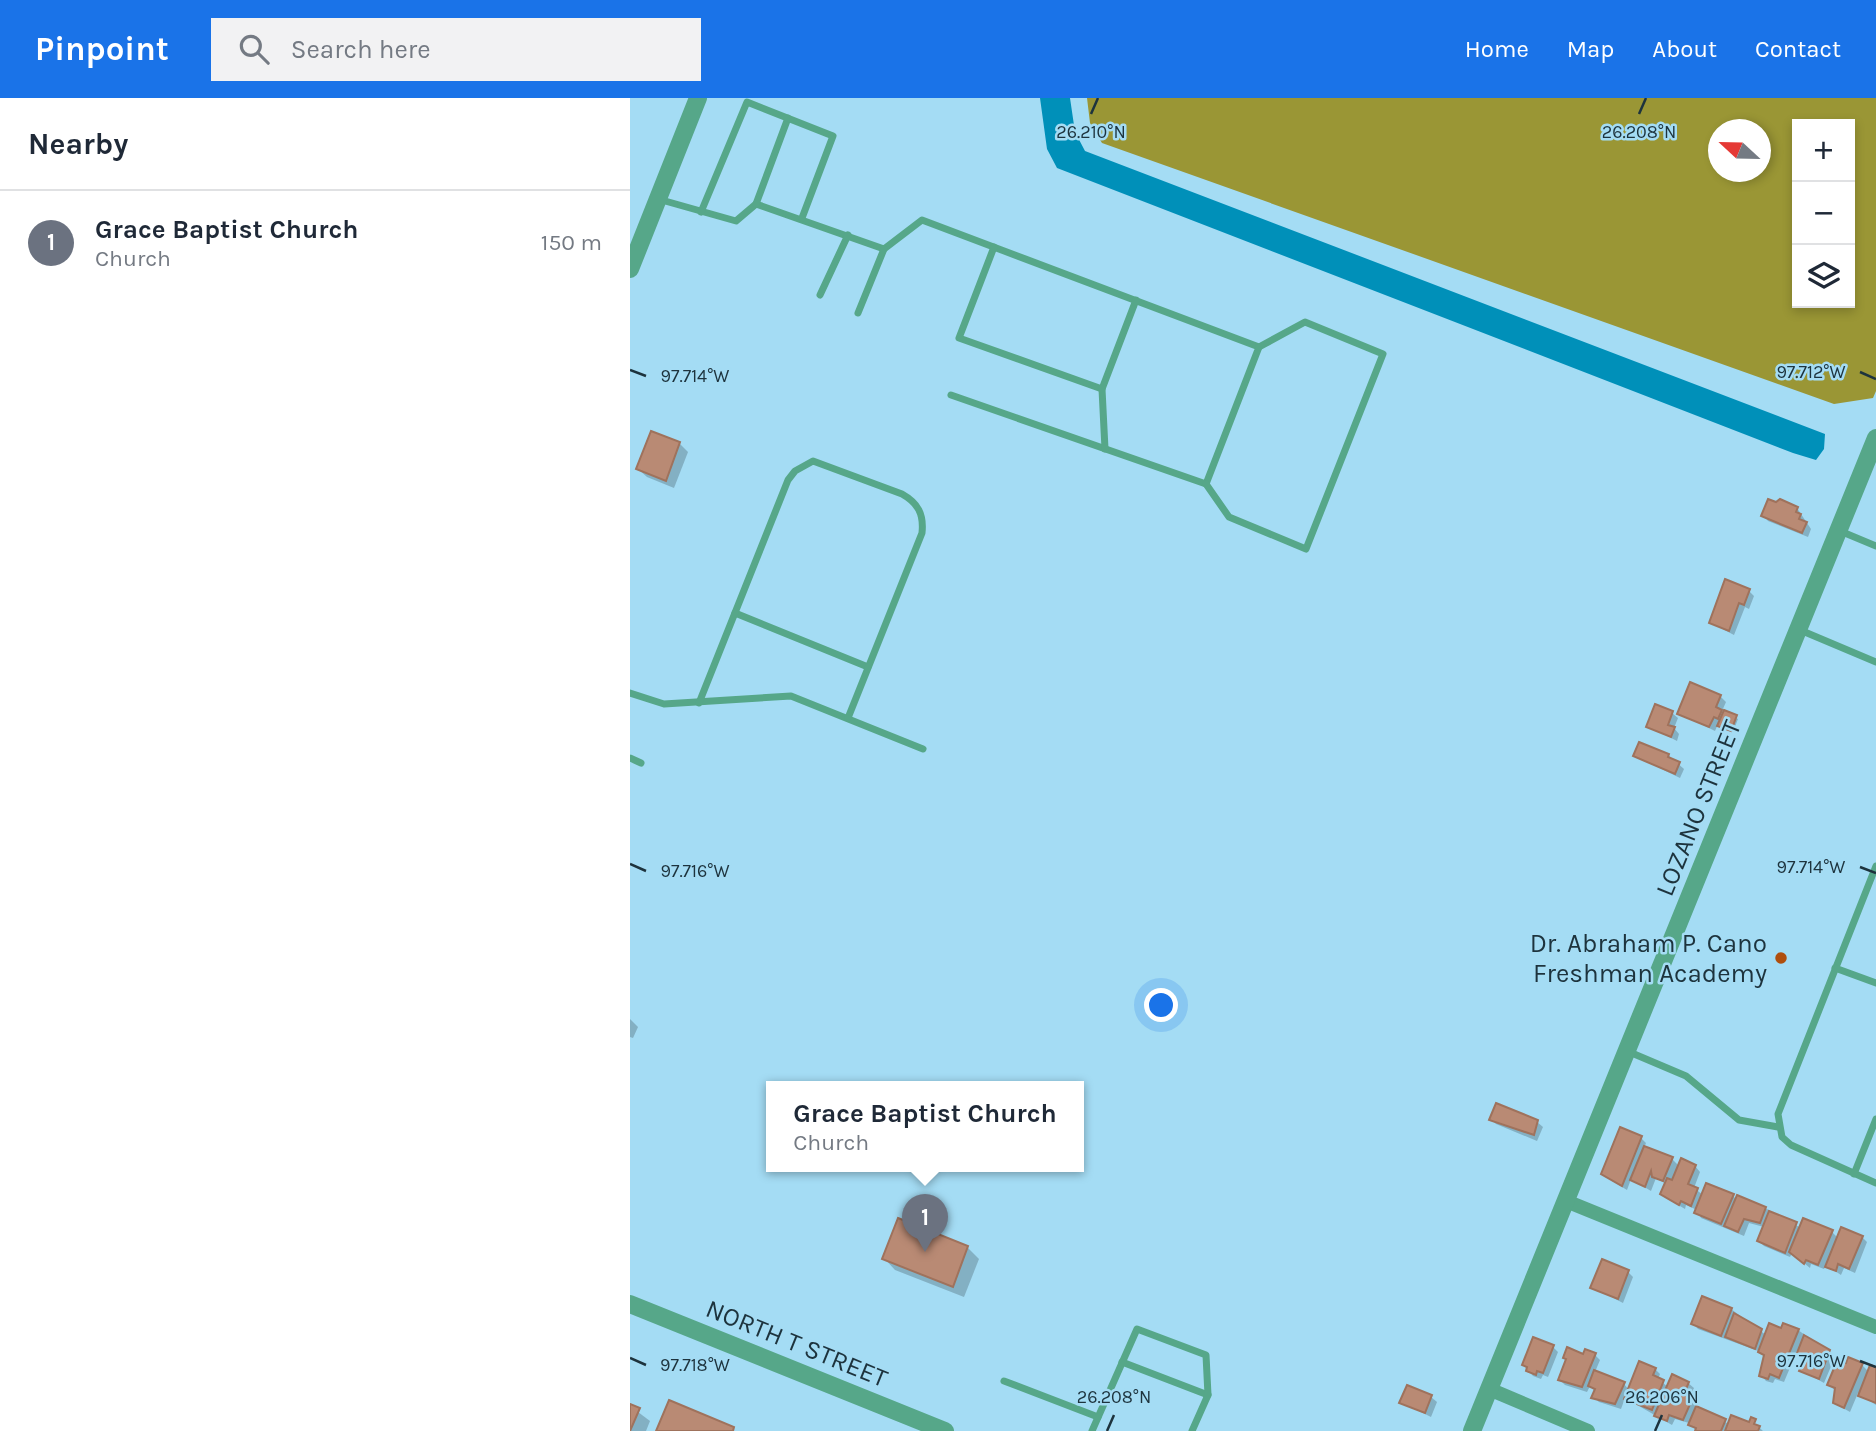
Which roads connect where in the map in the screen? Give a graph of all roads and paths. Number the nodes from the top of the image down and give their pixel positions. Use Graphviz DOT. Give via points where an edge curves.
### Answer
graph roads {
  1 [pos="698,98"];
  2 [pos="788,118"];
  3 [pos="658,199"];
  4 [pos="756,204"];
  5 [pos="701,212"];
  6 [pos="802,218"];
  7 [pos="848,235"];
  8 [pos="994,247"];
  9 [pos="884,248"];
  10 [pos="630,269"];
  11 [pos="820,295"];
  12 [pos="1136,300"];
  13 [pos="858,313"];
  14 [pos="1259,346"];
  15 [pos="1102,389"];
  16 [pos="951,395"];
  17 [pos="1876,438"];
  18 [pos="1105,449"];
  19 [pos="1206,484"];
  20 [pos="1839,531"];
  21 [pos="1876,546"];
  22 [pos="735,613"];
  23 [pos="1799,630"];
  24 [pos="1876,662"];
  25 [pos="868,667"];
  26 [pos="630,694"];
  27 [pos="699,702"];
  28 [pos="848,718"];
  29 [pos="923,749"];
  30 [pos="630,758"];
  31 [pos="641,762"];
  32 [pos="1876,866"];
  33 [pos="1835,968"];
  34 [pos="1876,983"];
  35 [pos="1627,1051"];
  36 [pos="1876,1119"];
  37 [pos="1778,1127"];
  38 [pos="1854,1174"];
  39 [pos="1876,1183"];
  40 [pos="1566,1200"];
  41 [pos="630,1304"];
  42 [pos="1876,1327"];
  43 [pos="1122,1362"];
  44 [pos="1004,1381"];
  45 [pos="1489,1389"];
  46 [pos="1208,1395"];
  47 [pos="1098,1417"];
  48 [pos="1570,1428"];
  49 [pos="945,1431"];
  50 [pos="1091,1431"];
  51 [pos="1192,1431"];
  52 [pos="1472,1431"];
  53 [pos="1588,1431"];
  1 -- 3 [label="street"];
  2 -- 4 [label="lane"];
  2 -- 5 [label="lane" via="747,102"];
  2 -- 6 [label="lane" via="833,136"];
  3 -- 5 [label="lane"];
  3 -- 10 [label="street"];
  4 -- 5 [label="lane" via="736,221"];
  4 -- 6 [label="lane"];
  6 -- 7 [label="lane"];
  7 -- 9 [label="lane"];
  7 -- 11 [label="lane"];
  8 -- 9 [label="lane" via="922,220"];
  8 -- 12 [label="lane"];
  8 -- 15 [label="lane" via="958,338"];
  9 -- 13 [label="lane"];
  12 -- 14 [label="lane"];
  12 -- 15 [label="lane"];
  14 -- 19 [label="lane"];
  14 -- 19 [label="lane" via="1305,322 1383,354 1306,549 1229,517"];
  15 -- 18 [label="lane"];
  16 -- 18 [label="lane"];
  17 -- 20 [label="street, LOZANO STREET"];
  18 -- 19 [label="lane"];
  20 -- 21 [label="lane"];
  20 -- 23 [label="street, LOZANO STREET"];
  22 -- 25 [label="lane"];
  22 -- 25 [label="lane" via="795,471 813,461 823,462 891,489 913,500 923,522 922,533"];
  22 -- 27 [label="lane"];
  23 -- 24 [label="lane"];
  23 -- 35 [label="street, LOZANO STREET"];
  25 -- 28 [label="lane"];
  26 -- 27 [label="lane" via="664,704"];
  27 -- 28 [label="lane" via="791,696"];
  28 -- 29 [label="lane"];
  30 -- 31 [label="lane"];
  32 -- 33 [label="lane"];
  33 -- 34 [label="lane"];
  33 -- 37 [label="lane" via="1781,1102"];
  35 -- 37 [label="lane" via="1686,1076 1739,1120"];
  35 -- 40 [label="street, LOZANO STREET"];
  36 -- 38 [label="lane"];
  37 -- 38 [label="lane" via="1800,1151"];
  38 -- 39 [label="lane"];
  40 -- 42 [label="street"];
  40 -- 45 [label="street, LOZANO STREET"];
  41 -- 49 [label="street, NORTH T STREET"];
  43 -- 46 [label="lane"];
  43 -- 46 [label="lane" via="1137,1329 1206,1355"];
  43 -- 47 [label="lane"];
  44 -- 47 [label="lane"];
  45 -- 48 [label="street"];
  45 -- 52 [label="street, LOZANO STREET"];
  46 -- 51 [label="lane"];
  47 -- 50 [label="lane"];
  48 -- 53 [label="street"];
}
